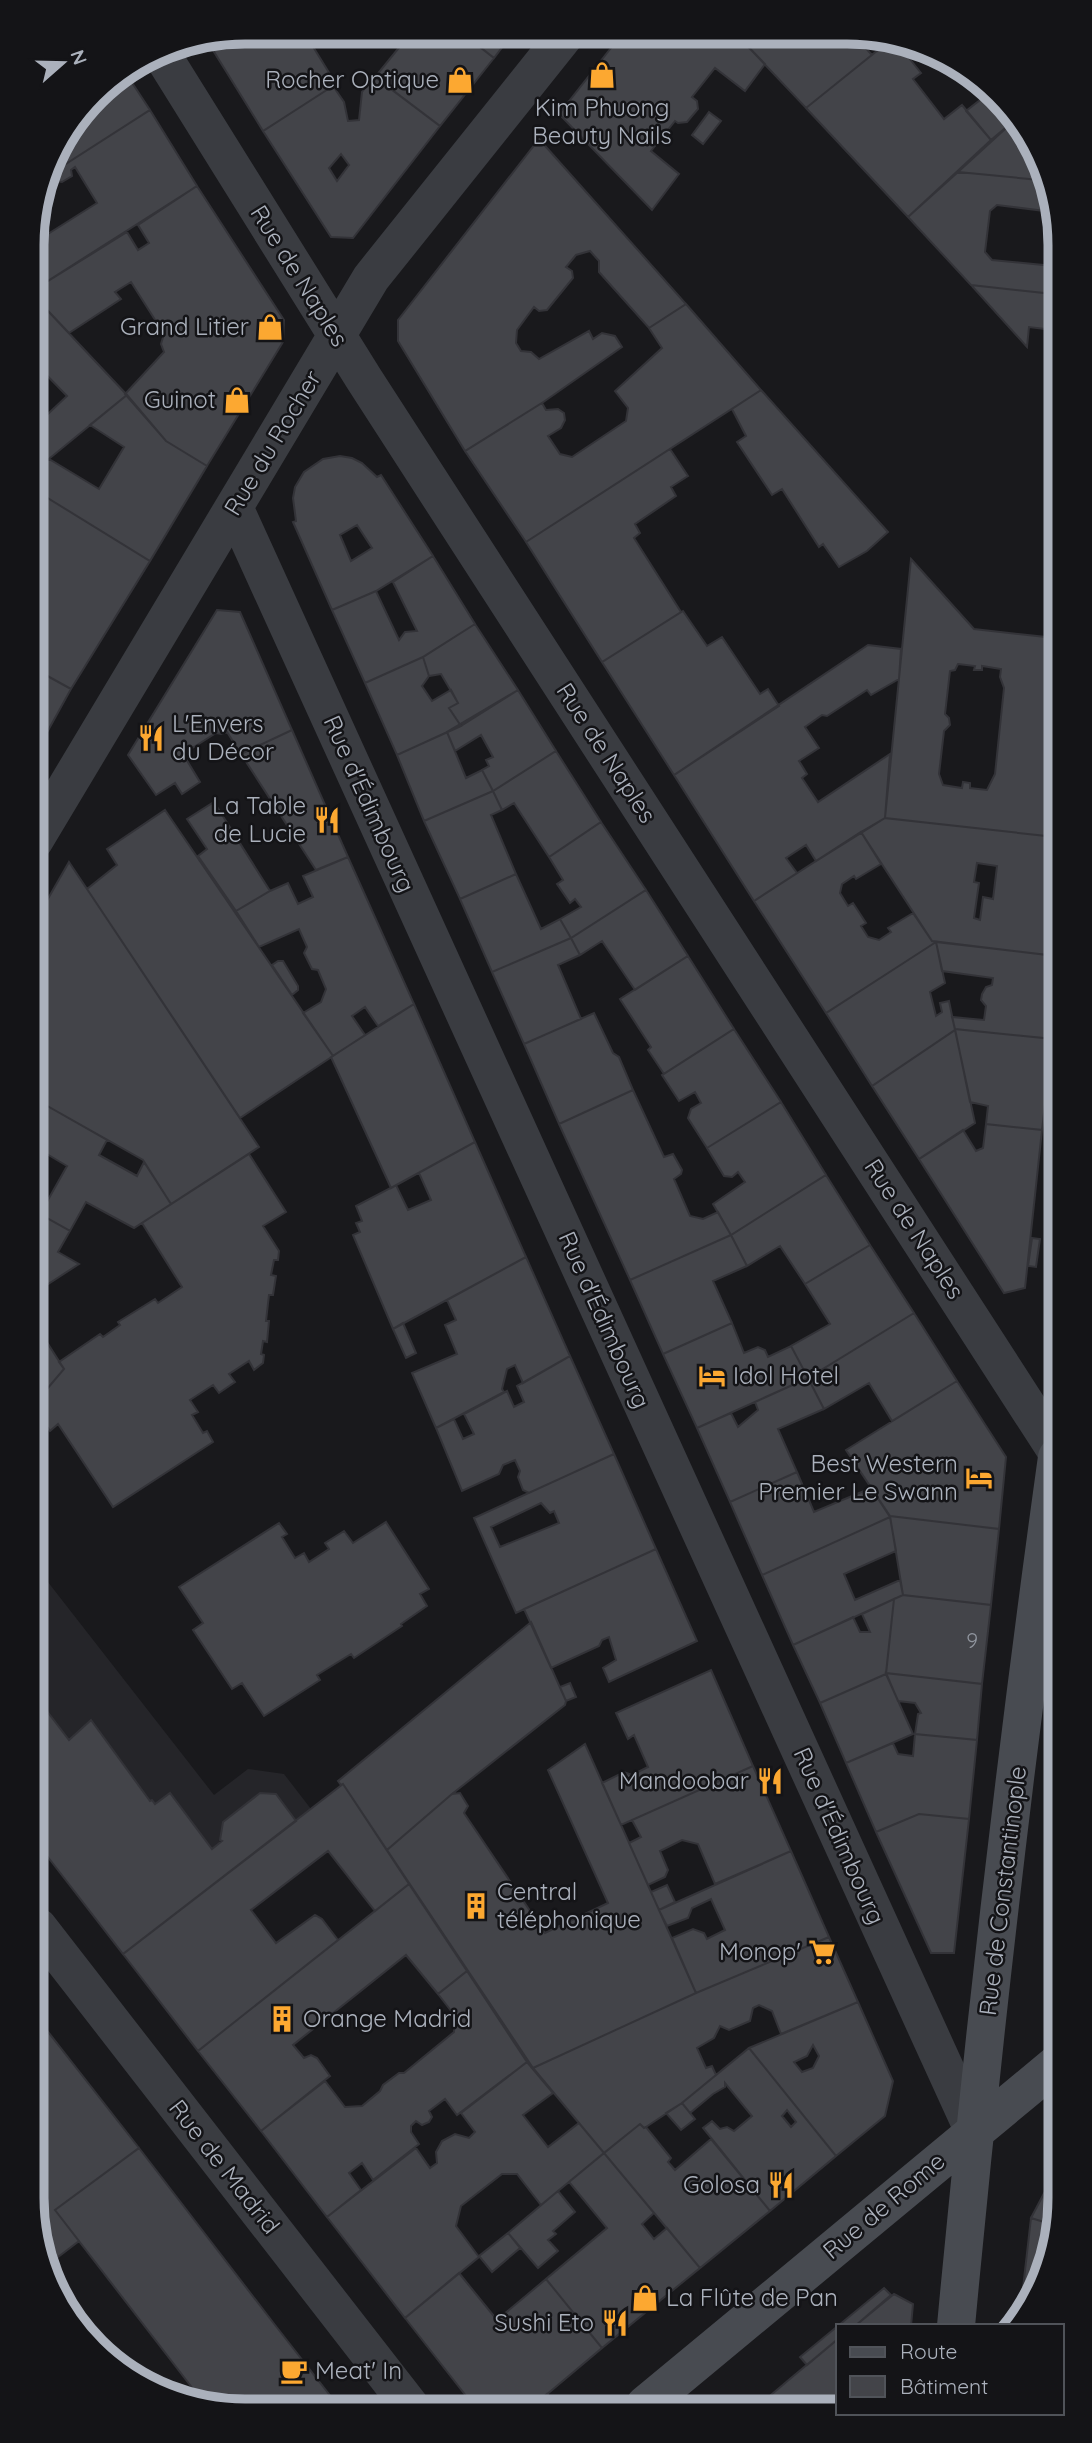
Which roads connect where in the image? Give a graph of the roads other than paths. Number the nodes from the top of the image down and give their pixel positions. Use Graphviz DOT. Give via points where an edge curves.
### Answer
graph roads {
  1 [pos="557,44"];
  2 [pos="165,61"];
  3 [pos="337,337"];
  4 [pos="234,508"];
  5 [pos="44,824"];
  6 [pos="1048,1440"];
  7 [pos="1048,1520"];
  8 [pos="44,1935"];
  9 [pos="1048,2071"];
  10 [pos="974,2132"];
  11 [pos="956,2324"];
  12 [pos="405,2399"];
  13 [pos="652,2399"];
  1 -- 3 [label="street, Rue du Rocher" via="371,278"];
  2 -- 3 [label="street, Rue de Naples"];
  3 -- 4 [label="street, Rue du Rocher"];
  3 -- 6 [label="street, Rue de Naples"];
  4 -- 5 [label="street, Rue du Rocher"];
  4 -- 10 [label="street, Rue d'Édimbourg"];
  7 -- 10 [label="main road, Rue de Constantinople"];
  8 -- 12 [label="street, Rue de Madrid"];
  9 -- 10 [label="main road, Rue de Rome"];
  10 -- 11 [label="main road, Rue de Constantinople"];
  10 -- 13 [label="main road, Rue de Rome"];
}
